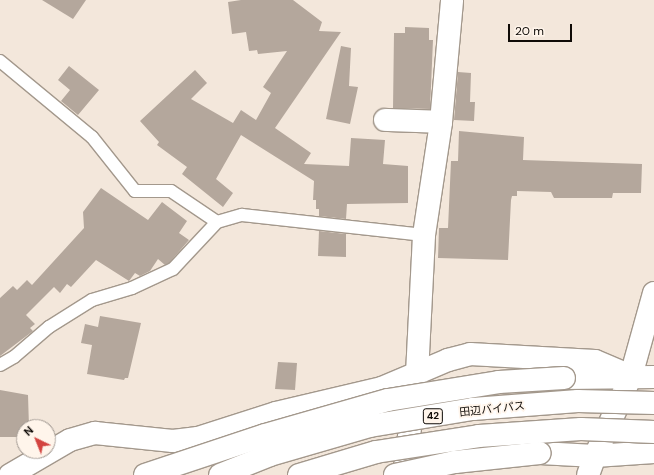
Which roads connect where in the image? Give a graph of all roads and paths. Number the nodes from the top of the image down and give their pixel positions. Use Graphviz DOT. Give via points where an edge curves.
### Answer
graph roads {
  1 [pos="452,0"];
  2 [pos="0,61"];
  3 [pos="386,120"];
  4 [pos="441,122"];
  5 [pos="217,222"];
  6 [pos="424,235"];
  7 [pos="654,293"];
  8 [pos="0,365"];
  9 [pos="418,374"];
  10 [pos="631,376"];
  11 [pos="654,377"];
  12 [pos="654,403"];
  13 [pos="654,432"];
  14 [pos="648,452"];
  15 [pos="591,465"];
  16 [pos="10,475"];
  17 [pos="145,475"];
  18 [pos="220,475"];
  19 [pos="299,475"];
  20 [pos="395,475"];
  21 [pos="404,475"];
  1 -- 4 [label="main road"];
  2 -- 5 [label="lane" via="92,137 135,191 170,191"];
  3 -- 4 [label="main road"];
  4 -- 6 [label="main road"];
  5 -- 6 [label="lane" via="242,215"];
  5 -- 8 [label="lane" via="173,269 132,288 92,300 49,327 14,357"];
  6 -- 9 [label="main road"];
  7 -- 10 [label="main road"];
  9 -- 10 [label="main road" via="448,360 470,354 595,361"];
  9 -- 16 [label="main road" via="382,388 276,413 198,438 173,441 95,433 70,440"];
  9 -- 21 [label="main road"];
  10 -- 11 [label="main road"];
  10 -- 15 [label="main road"];
  10 -- 17 [label="main road, bridge" via="499,382 388,400 265,435"];
  12 -- 18 [label="main road, 田辺バイパス / 42, bridge" via="578,401 481,409 370,426 270,455"];
  13 -- 19 [label="main road, bridge" via="581,429 478,436 376,452"];
  14 -- 15 [label="main road"];
  15 -- 20 [label="main road, bridge" via="540,453 454,462"];
}
